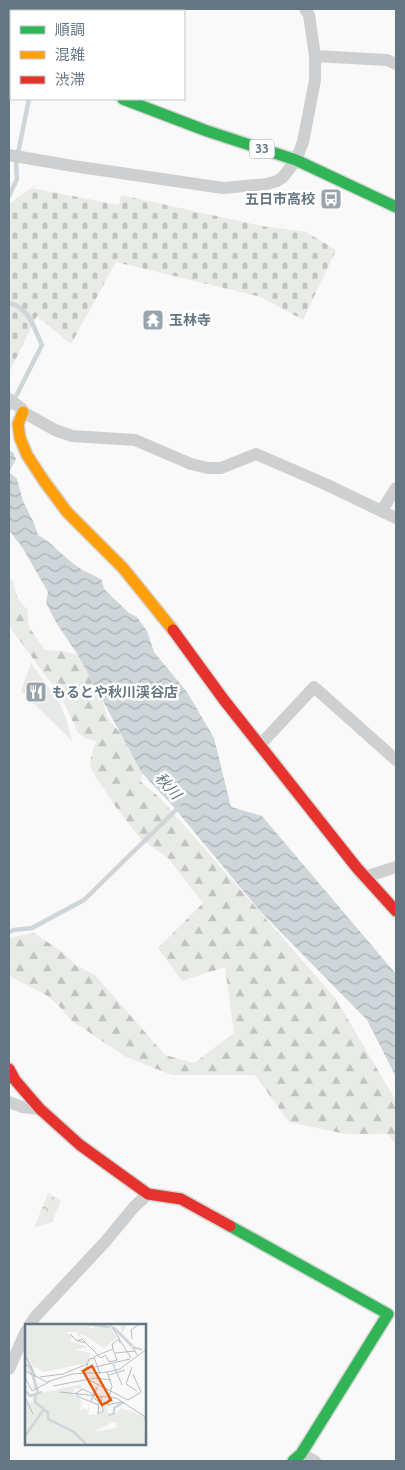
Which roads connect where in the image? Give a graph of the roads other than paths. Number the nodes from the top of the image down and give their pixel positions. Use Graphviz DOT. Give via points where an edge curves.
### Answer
graph roads {
  1 [pos="305,9"];
  2 [pos="315,56"];
  3 [pos="396,64"];
  4 [pos="126,100"];
  5 [pos="9,155"];
  6 [pos="296,160"];
  7 [pos="396,207"];
  8 [pos="9,399"];
  9 [pos="23,410"];
  10 [pos="396,488"];
  11 [pos="382,510"];
  12 [pos="396,518"];
  13 [pos="260,745"];
  14 [pos="396,760"];
  15 [pos="396,866"];
  16 [pos="366,877"];
  17 [pos="396,911"];
  18 [pos="9,1070"];
  19 [pos="9,1102"];
  20 [pos="40,1109"];
  21 [pos="148,1194"];
  22 [pos="396,1307"];
  23 [pos="396,1319"];
  24 [pos="31,1324"];
  25 [pos="25,1333"];
  26 [pos="9,1369"];
  27 [pos="297,1458"];
  28 [pos="315,1461"];
  1 -- 2 [label="street" via="309,15"];
  2 -- 3 [label="street" via="388,60"];
  2 -- 6 [label="street" via="315,80 303,142"];
  4 -- 6 [label="street, 33"];
  5 -- 6 [label="street" via="223,188 277,181"];
  6 -- 7 [label="street, 33"];
  8 -- 9 [label="street"];
  9 -- 11 [label="street" via="55,430 72,436 135,440 208,468 222,468 256,454"];
  9 -- 13 [label="street" via="18,424 20,438 44,481 68,512 123,568"];
  10 -- 11 [label="street"];
  11 -- 12 [label="street"];
  13 -- 14 [label="street" via="314,687"];
  13 -- 16 [label="street"];
  15 -- 16 [label="street"];
  16 -- 17 [label="street"];
  18 -- 20 [label="street"];
  19 -- 20 [label="street"];
  20 -- 21 [label="street" via="80,1145"];
  21 -- 24 [label="street"];
  21 -- 27 [label="street" via="181,1199 388,1314"];
  22 -- 23 [label="street" via="389,1314"];
  25 -- 26 [label="street"];
  27 -- 28 [label="street"];
}
